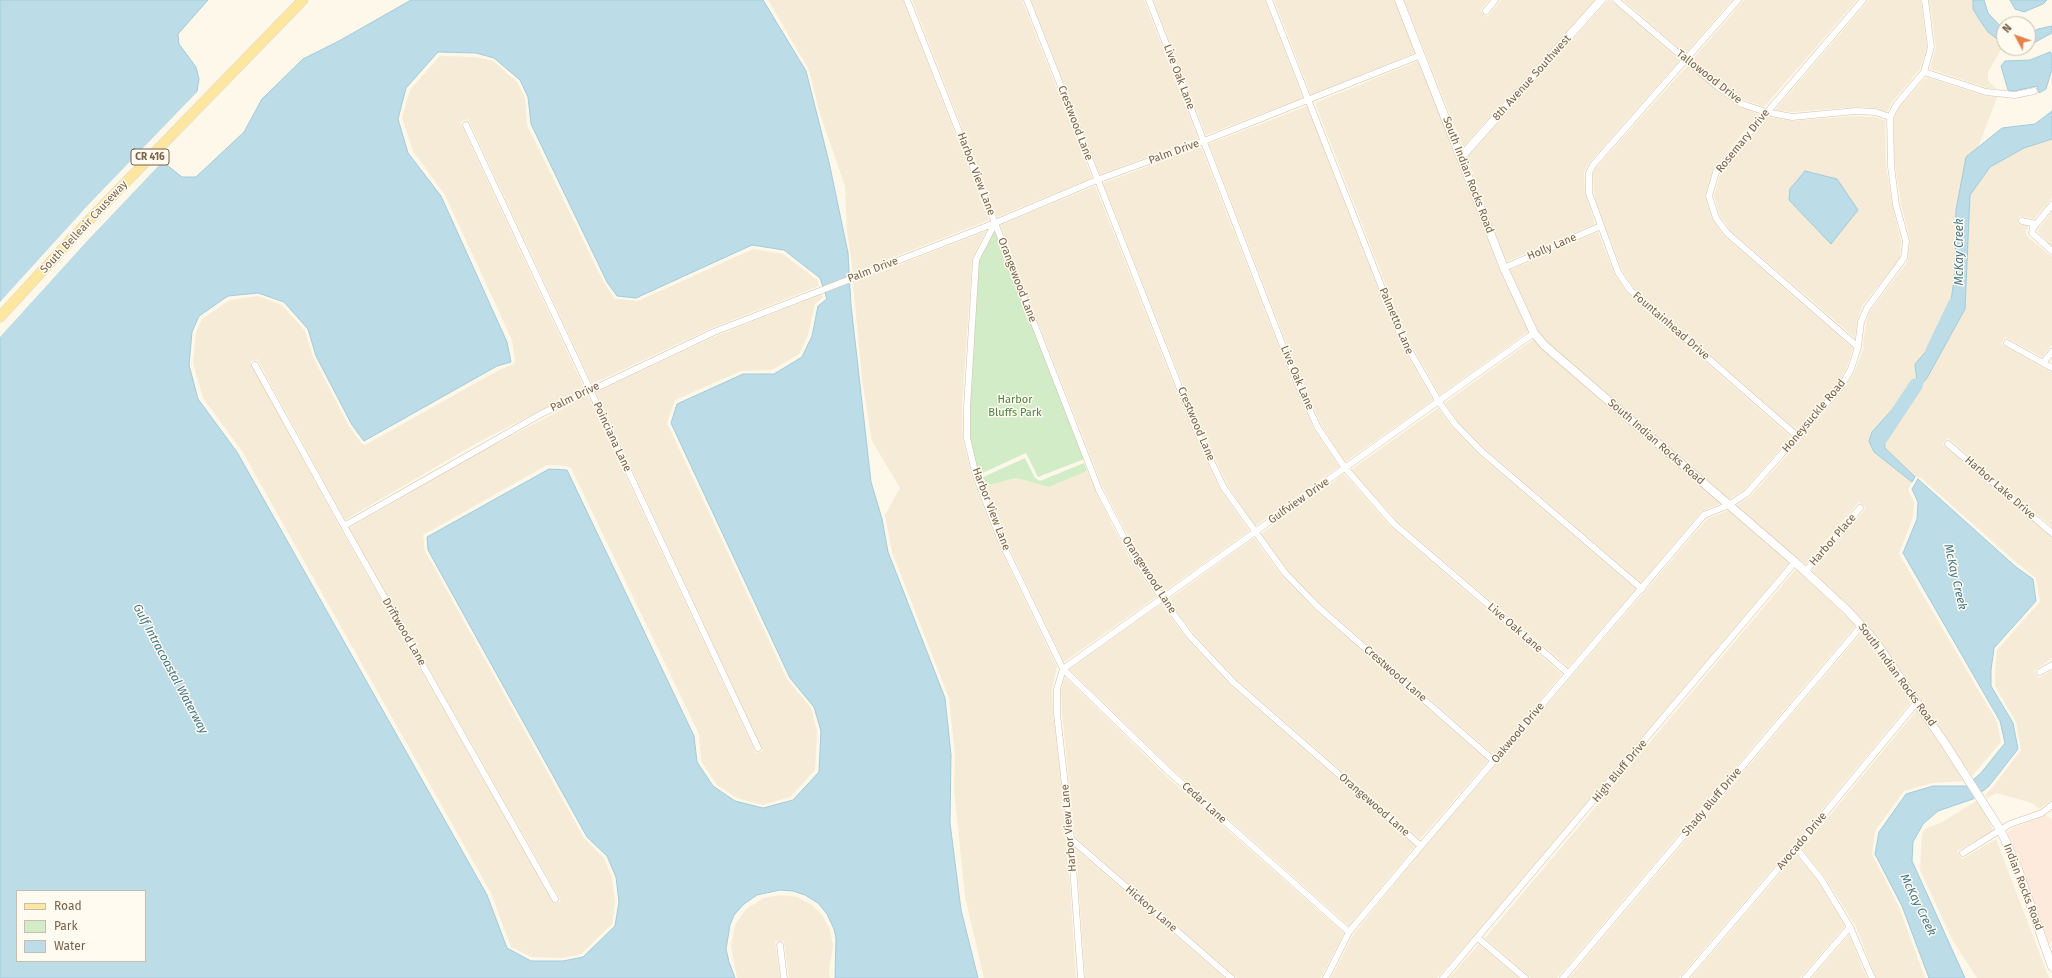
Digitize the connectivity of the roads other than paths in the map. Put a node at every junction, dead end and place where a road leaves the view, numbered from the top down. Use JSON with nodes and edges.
{"nodes":[{"id":1,"x":303,"y":0,"type":"edge"},
{"id":2,"x":907,"y":0,"type":"edge"},
{"id":3,"x":1027,"y":0,"type":"edge"},
{"id":4,"x":1149,"y":0,"type":"edge"},
{"id":5,"x":1269,"y":0,"type":"edge"},
{"id":6,"x":1400,"y":0,"type":"edge"},
{"id":7,"x":1495,"y":0,"type":"edge"},
{"id":8,"x":1602,"y":0,"type":"edge"},
{"id":9,"x":1616,"y":0,"type":"edge"},
{"id":10,"x":1738,"y":0,"type":"edge"},
{"id":11,"x":1863,"y":0,"type":"edge"},
{"id":12,"x":1925,"y":0,"type":"edge"},
{"id":13,"x":1486,"y":11,"type":"dead end"},
{"id":14,"x":1421,"y":55,"type":"junction"},
{"id":15,"x":1686,"y":60,"type":"junction"},
{"id":16,"x":1924,"y":72,"type":"junction"},
{"id":17,"x":2034,"y":91,"type":"dead end"},
{"id":18,"x":1309,"y":100,"type":"junction"},
{"id":19,"x":1766,"y":112,"type":"junction"},
{"id":20,"x":1890,"y":117,"type":"junction"},
{"id":21,"x":466,"y":125,"type":"dead end"},
{"id":22,"x":1204,"y":141,"type":"junction"},
{"id":23,"x":1462,"y":156,"type":"junction"},
{"id":24,"x":1098,"y":180,"type":"junction"},
{"id":25,"x":2052,"y":205,"type":"edge"},
{"id":26,"x":2022,"y":221,"type":"dead end"},
{"id":27,"x":995,"y":223,"type":"junction"},
{"id":28,"x":2036,"y":224,"type":"junction"},
{"id":29,"x":1601,"y":226,"type":"junction"},
{"id":30,"x":2052,"y":251,"type":"edge"},
{"id":31,"x":1504,"y":268,"type":"junction"},
{"id":32,"x":0,"y":317,"type":"edge"},
{"id":33,"x":1534,"y":333,"type":"junction"},
{"id":34,"x":2007,"y":343,"type":"dead end"},
{"id":35,"x":1858,"y":347,"type":"junction"},
{"id":36,"x":2052,"y":352,"type":"edge"},
{"id":37,"x":2043,"y":363,"type":"junction"},
{"id":38,"x":255,"y":365,"type":"dead end"},
{"id":39,"x":2052,"y":368,"type":"edge"},
{"id":40,"x":590,"y":390,"type":"junction"},
{"id":41,"x":1439,"y":402,"type":"junction"},
{"id":42,"x":1798,"y":437,"type":"junction"},
{"id":43,"x":1948,"y":444,"type":"dead end"},
{"id":44,"x":1344,"y":468,"type":"junction"},
{"id":45,"x":1729,"y":505,"type":"junction"},
{"id":46,"x":1860,"y":508,"type":"dead end"},
{"id":47,"x":344,"y":526,"type":"junction"},
{"id":48,"x":1255,"y":532,"type":"junction"},
{"id":49,"x":2052,"y":533,"type":"edge"},
{"id":50,"x":1796,"y":562,"type":"junction"},
{"id":51,"x":1805,"y":572,"type":"junction"},
{"id":52,"x":1642,"y":589,"type":"junction"},
{"id":53,"x":1162,"y":598,"type":"junction"},
{"id":54,"x":1862,"y":626,"type":"junction"},
{"id":55,"x":2052,"y":665,"type":"edge"},
{"id":56,"x":1062,"y":669,"type":"junction"},
{"id":57,"x":2040,"y":672,"type":"dead end"},
{"id":58,"x":1568,"y":673,"type":"junction"},
{"id":59,"x":1917,"y":702,"type":"junction"},
{"id":60,"x":758,"y":748,"type":"dead end"},
{"id":61,"x":1494,"y":761,"type":"junction"},
{"id":62,"x":2052,"y":806,"type":"edge"},
{"id":63,"x":2002,"y":831,"type":"junction"},
{"id":64,"x":1071,"y":839,"type":"junction"},
{"id":65,"x":1421,"y":846,"type":"junction"},
{"id":66,"x":1796,"y":848,"type":"junction"},
{"id":67,"x":1963,"y":853,"type":"dead end"},
{"id":68,"x":555,"y":899,"type":"dead end"},
{"id":69,"x":1850,"y":927,"type":"junction"},
{"id":70,"x":1349,"y":932,"type":"junction"},
{"id":71,"x":1478,"y":938,"type":"junction"},
{"id":72,"x":780,"y":945,"type":"dead end"},
{"id":73,"x":2050,"y":949,"type":"edge"},
{"id":74,"x":2052,"y":967,"type":"edge"},
{"id":75,"x":784,"y":978,"type":"edge"},
{"id":76,"x":1081,"y":978,"type":"edge"},
{"id":77,"x":1231,"y":978,"type":"edge"},
{"id":78,"x":1326,"y":978,"type":"edge"},
{"id":79,"x":1443,"y":978,"type":"edge"},
{"id":80,"x":1525,"y":978,"type":"edge"},
{"id":81,"x":1563,"y":978,"type":"edge"},
{"id":82,"x":1685,"y":978,"type":"edge"},
{"id":83,"x":1806,"y":978,"type":"edge"},
{"id":84,"x":1872,"y":978,"type":"edge"}],
"edges":[{"from":1,"to":32,"type":"main road","name":"South Belleair Causeway","number":"CR 416"},
{"from":2,"to":27,"type":"street","name":"Harbor View Lane"},
{"from":3,"to":24,"type":"street","name":"Crestwood Lane"},
{"from":4,"to":22,"type":"street","name":"Live Oak Lane"},
{"from":5,"to":18,"type":"street","name":"Palmetto Lane"},
{"from":6,"to":14,"type":"street","name":"South Indian Rocks Road"},
{"from":7,"to":13,"type":"street"},
{"from":8,"to":23,"type":"street","name":"8th Avenue Southwest"},
{"from":9,"to":15,"type":"street","name":"Tallowood Drive"},
{"from":10,"to":15,"type":"street","name":"Fountainhead Drive"},
{"from":11,"to":19,"type":"street","name":"Rosemary Drive"},
{"from":12,"to":16,"type":"street"},
{"from":14,"to":18,"type":"street","name":"Palm Drive"},
{"from":14,"to":23,"type":"street","name":"South Indian Rocks Road"},
{"from":15,"to":19,"type":"street","name":"Tallowood Drive"},
{"from":15,"to":29,"type":"street","name":"Fountainhead Drive"},
{"from":16,"to":17,"type":"street"},
{"from":16,"to":20,"type":"street"},
{"from":18,"to":22,"type":"street","name":"Palm Drive"},
{"from":18,"to":41,"type":"street","name":"Palmetto Lane"},
{"from":19,"to":20,"type":"street","name":"Tallowood Drive"},
{"from":19,"to":35,"type":"street","name":"Rosemary Drive"},
{"from":20,"to":35,"type":"street","name":"Honeysuckle Road"},
{"from":21,"to":40,"type":"street","name":"Poinciana Lane"},
{"from":22,"to":24,"type":"street","name":"Palm Drive"},
{"from":22,"to":44,"type":"street","name":"Live Oak Lane"},
{"from":23,"to":31,"type":"street","name":"South Indian Rocks Road"},
{"from":24,"to":27,"type":"street","name":"Palm Drive"},
{"from":24,"to":48,"type":"street","name":"Crestwood Lane"},
{"from":25,"to":28,"type":"street"},
{"from":26,"to":28,"type":"street"},
{"from":27,"to":40,"type":"street","name":"Palm Drive"},
{"from":27,"to":53,"type":"street","name":"Orangewood Lane"},
{"from":27,"to":56,"type":"street","name":"Harbor View Lane"},
{"from":28,"to":30,"type":"street"},
{"from":29,"to":31,"type":"street","name":"Holly Lane"},
{"from":29,"to":42,"type":"street","name":"Fountainhead Drive"},
{"from":31,"to":33,"type":"street","name":"South Indian Rocks Road"},
{"from":33,"to":41,"type":"street","name":"Gulfview Drive"},
{"from":33,"to":45,"type":"street","name":"South Indian Rocks Road"},
{"from":34,"to":37,"type":"street"},
{"from":35,"to":42,"type":"street","name":"Honeysuckle Road"},
{"from":36,"to":37,"type":"street"},
{"from":37,"to":39,"type":"street"},
{"from":38,"to":47,"type":"street","name":"Driftwood Lane"},
{"from":40,"to":47,"type":"street","name":"Palm Drive"},
{"from":40,"to":60,"type":"street","name":"Poinciana Lane"},
{"from":41,"to":44,"type":"street","name":"Gulfview Drive"},
{"from":41,"to":52,"type":"street","name":"Palmetto Lane"},
{"from":42,"to":45,"type":"street","name":"Honeysuckle Road"},
{"from":43,"to":49,"type":"street","name":"Harbor Lake Drive"},
{"from":44,"to":48,"type":"street","name":"Gulfview Drive"},
{"from":44,"to":58,"type":"street","name":"Live Oak Lane"},
{"from":45,"to":50,"type":"street","name":"South Indian Rocks Road"},
{"from":45,"to":52,"type":"street","name":"Oakwood Drive"},
{"from":46,"to":51,"type":"street","name":"Harbor Place"},
{"from":47,"to":68,"type":"street","name":"Driftwood Lane"},
{"from":48,"to":53,"type":"street","name":"Gulfview Drive"},
{"from":48,"to":61,"type":"street","name":"Crestwood Lane"},
{"from":50,"to":51,"type":"street","name":"South Indian Rocks Road"},
{"from":50,"to":71,"type":"street","name":"High Bluff Drive"},
{"from":51,"to":54,"type":"street","name":"South Indian Rocks Road"},
{"from":52,"to":58,"type":"street","name":"Oakwood Drive"},
{"from":53,"to":56,"type":"street","name":"Gulfview Drive"},
{"from":53,"to":65,"type":"street","name":"Orangewood Lane"},
{"from":54,"to":59,"type":"street","name":"South Indian Rocks Road"},
{"from":54,"to":81,"type":"street","name":"Shady Bluff Drive"},
{"from":55,"to":57,"type":"street"},
{"from":56,"to":64,"type":"street","name":"Harbor View Lane"},
{"from":56,"to":70,"type":"street","name":"Cedar Lane"},
{"from":58,"to":61,"type":"street","name":"Oakwood Drive"},
{"from":59,"to":63,"type":"street","name":"South Indian Rocks Road"},
{"from":59,"to":66,"type":"street","name":"Avocado Drive"},
{"from":61,"to":65,"type":"street","name":"Oakwood Drive"},
{"from":62,"to":63,"type":"street"},
{"from":63,"to":67,"type":"street"},
{"from":63,"to":73,"type":"street","name":"Indian Rocks Road"},
{"from":64,"to":76,"type":"street","name":"Harbor View Lane"},
{"from":64,"to":77,"type":"street","name":"Hickory Lane"},
{"from":65,"to":70,"type":"street","name":"Oakwood Drive"},
{"from":66,"to":69,"type":"street"},
{"from":66,"to":82,"type":"street","name":"Avocado Drive"},
{"from":69,"to":83,"type":"street"},
{"from":69,"to":84,"type":"street"},
{"from":70,"to":78,"type":"street","name":"Oakwood Drive"},
{"from":71,"to":79,"type":"street","name":"High Bluff Drive"},
{"from":71,"to":80,"type":"street"},
{"from":72,"to":75,"type":"street"},
{"from":73,"to":74,"type":"street","name":"Indian Rocks Road"}]}
